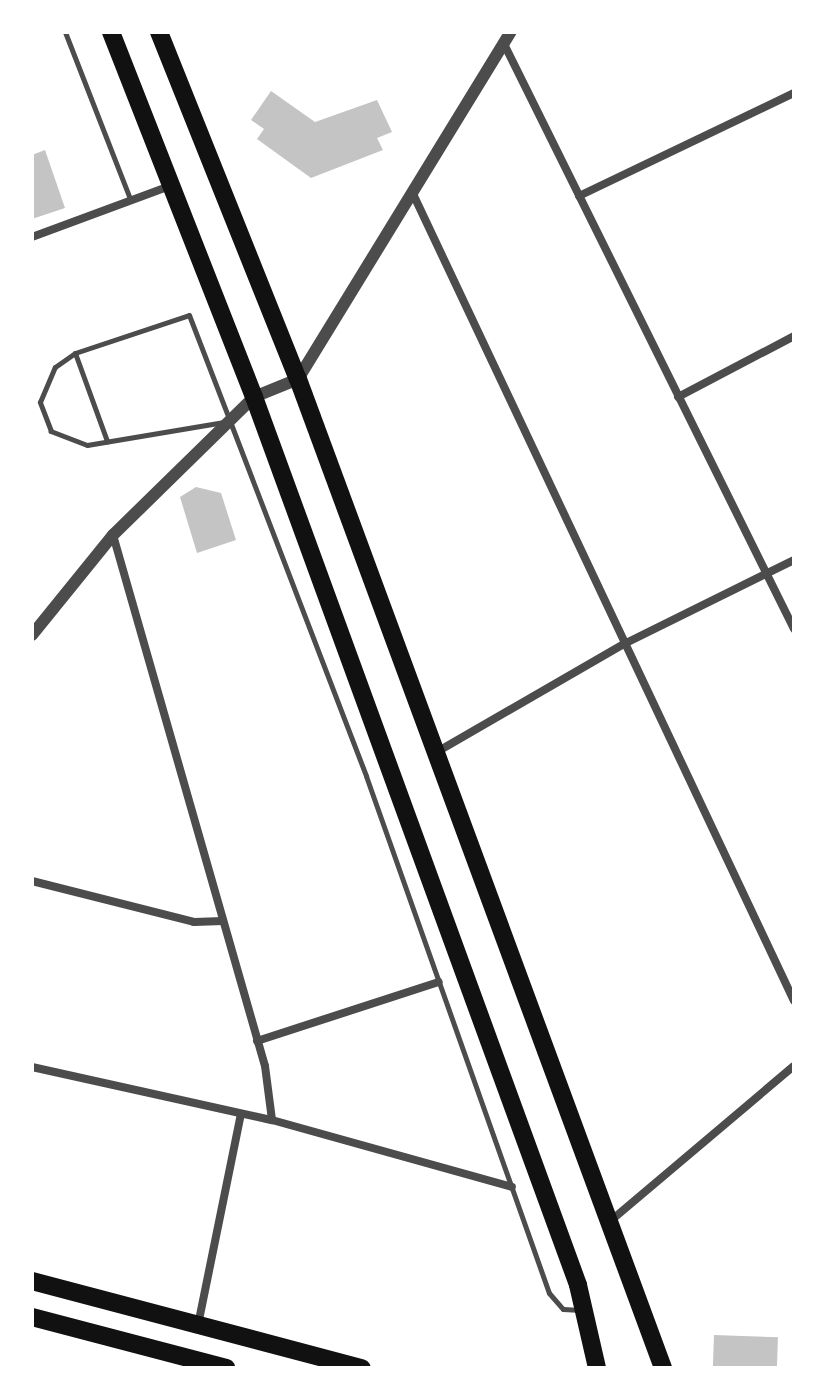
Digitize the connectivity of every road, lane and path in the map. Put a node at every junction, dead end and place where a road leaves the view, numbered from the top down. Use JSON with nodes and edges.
{"nodes":[{"id":1,"x":65,"y":32,"type":"edge"},
{"id":2,"x":111,"y":32,"type":"edge"},
{"id":3,"x":159,"y":32,"type":"edge"},
{"id":4,"x":508,"y":38,"type":"edge"},
{"id":5,"x":794,"y":93,"type":"edge"},
{"id":6,"x":171,"y":185,"type":"junction"},
{"id":7,"x":414,"y":196,"type":"junction"},
{"id":8,"x":579,"y":196,"type":"junction"},
{"id":9,"x":131,"y":202,"type":"junction"},
{"id":10,"x":32,"y":237,"type":"edge"},
{"id":11,"x":794,"y":336,"type":"edge"},
{"id":12,"x":75,"y":353,"type":"junction"},
{"id":13,"x":298,"y":379,"type":"junction"},
{"id":14,"x":254,"y":397,"type":"junction"},
{"id":15,"x":678,"y":397,"type":"junction"},
{"id":16,"x":230,"y":421,"type":"junction"},
{"id":17,"x":107,"y":441,"type":"junction"},
{"id":18,"x":113,"y":535,"type":"junction"},
{"id":19,"x":794,"y":560,"type":"edge"},
{"id":20,"x":765,"y":574,"type":"junction"},
{"id":21,"x":794,"y":629,"type":"edge"},
{"id":22,"x":32,"y":635,"type":"edge"},
{"id":23,"x":624,"y":644,"type":"junction"},
{"id":24,"x":435,"y":753,"type":"junction"},
{"id":25,"x":32,"y":881,"type":"edge"},
{"id":26,"x":223,"y":921,"type":"junction"},
{"id":27,"x":439,"y":982,"type":"junction"},
{"id":28,"x":794,"y":1001,"type":"edge"},
{"id":29,"x":257,"y":1041,"type":"junction"},
{"id":30,"x":794,"y":1066,"type":"edge"},
{"id":31,"x":32,"y":1067,"type":"edge"},
{"id":32,"x":241,"y":1114,"type":"junction"},
{"id":33,"x":272,"y":1120,"type":"junction"},
{"id":34,"x":512,"y":1187,"type":"junction"},
{"id":35,"x":606,"y":1224,"type":"junction"},
{"id":36,"x":32,"y":1281,"type":"edge"},
{"id":37,"x":586,"y":1309,"type":"junction"},
{"id":38,"x":32,"y":1317,"type":"edge"},
{"id":39,"x":198,"y":1325,"type":"junction"},
{"id":40,"x":185,"y":1363,"type":"edge"},
{"id":41,"x":226,"y":1368,"type":"edge"},
{"id":42,"x":362,"y":1368,"type":"edge"},
{"id":43,"x":597,"y":1368,"type":"edge"},
{"id":44,"x":663,"y":1368,"type":"edge"}],
"edges":[{"from":1,"to":9,"type":"lane"},
{"from":2,"to":6,"type":"highway"},
{"from":3,"to":13,"type":"highway"},
{"from":4,"to":7,"type":"street"},
{"from":4,"to":8,"type":"street"},
{"from":5,"to":8,"type":"street"},
{"from":6,"to":9,"type":"street"},
{"from":6,"to":14,"type":"highway"},
{"from":7,"to":13,"type":"street"},
{"from":7,"to":23,"type":"street"},
{"from":8,"to":15,"type":"street"},
{"from":9,"to":10,"type":"street"},
{"from":11,"to":15,"type":"street"},
{"from":12,"to":16,"type":"lane"},
{"from":12,"to":17,"type":"lane"},
{"from":12,"to":17,"type":"lane"},
{"from":13,"to":14,"type":"street"},
{"from":13,"to":24,"type":"highway"},
{"from":14,"to":16,"type":"street"},
{"from":14,"to":37,"type":"highway"},
{"from":15,"to":20,"type":"street"},
{"from":16,"to":17,"type":"lane"},
{"from":16,"to":18,"type":"street"},
{"from":16,"to":27,"type":"lane"},
{"from":18,"to":22,"type":"street"},
{"from":18,"to":26,"type":"street"},
{"from":19,"to":20,"type":"street"},
{"from":20,"to":21,"type":"street"},
{"from":20,"to":23,"type":"street"},
{"from":23,"to":24,"type":"street"},
{"from":23,"to":28,"type":"street"},
{"from":24,"to":35,"type":"highway"},
{"from":25,"to":26,"type":"street"},
{"from":26,"to":29,"type":"street"},
{"from":27,"to":29,"type":"street"},
{"from":27,"to":34,"type":"lane"},
{"from":29,"to":33,"type":"street"},
{"from":30,"to":35,"type":"street"},
{"from":31,"to":32,"type":"street"},
{"from":32,"to":33,"type":"street"},
{"from":32,"to":39,"type":"street"},
{"from":33,"to":34,"type":"street"},
{"from":34,"to":37,"type":"lane"},
{"from":35,"to":44,"type":"highway"},
{"from":36,"to":39,"type":"highway"},
{"from":37,"to":43,"type":"highway"},
{"from":38,"to":40,"type":"highway"},
{"from":39,"to":40,"type":"highway"},
{"from":39,"to":42,"type":"highway"},
{"from":40,"to":41,"type":"highway"}]}
